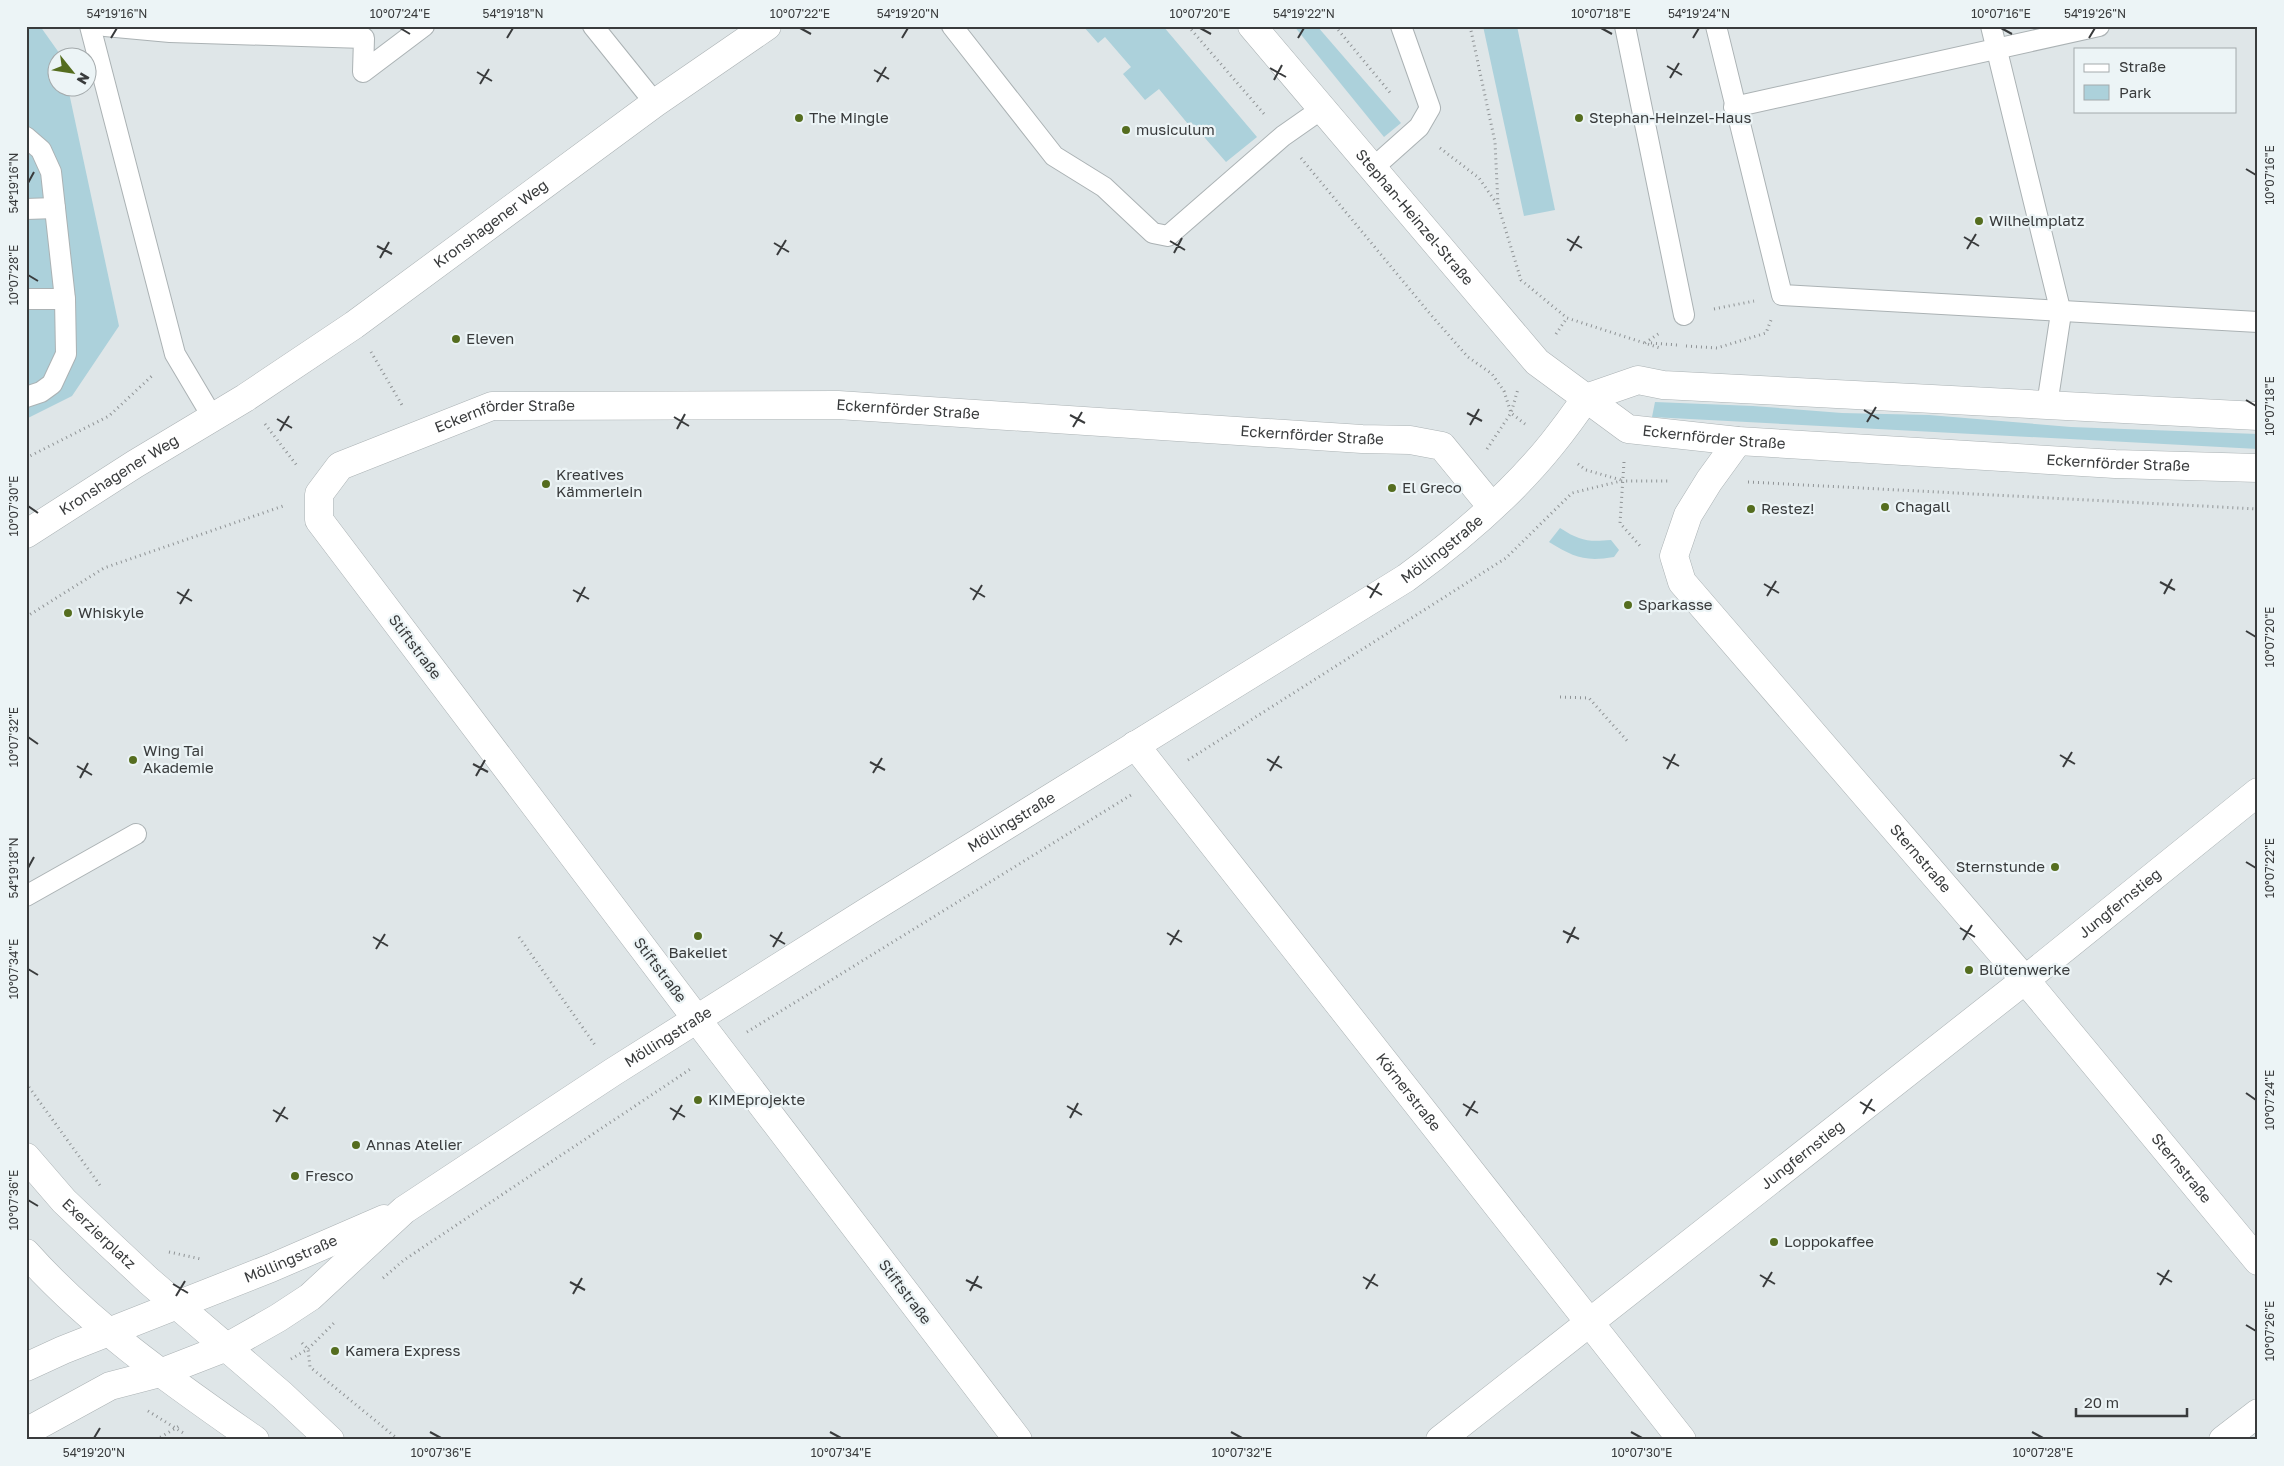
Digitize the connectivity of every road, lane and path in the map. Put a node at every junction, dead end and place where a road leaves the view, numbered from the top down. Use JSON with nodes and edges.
{"nodes":[{"id":1,"x":90,"y":26,"type":"edge"},
{"id":2,"x":105,"y":26,"type":"edge"},
{"id":3,"x":424,"y":26,"type":"edge"},
{"id":4,"x":593,"y":26,"type":"edge"},
{"id":5,"x":767,"y":26,"type":"edge"},
{"id":6,"x":952,"y":26,"type":"edge"},
{"id":7,"x":1188,"y":26,"type":"edge"},
{"id":8,"x":1252,"y":26,"type":"edge"},
{"id":9,"x":1401,"y":26,"type":"edge"},
{"id":10,"x":1470,"y":26,"type":"edge"},
{"id":11,"x":1624,"y":26,"type":"edge"},
{"id":12,"x":1716,"y":26,"type":"edge"},
{"id":13,"x":1991,"y":26,"type":"edge"},
{"id":14,"x":2099,"y":26,"type":"edge"},
{"id":15,"x":315,"y":32,"type":"edge"},
{"id":16,"x":1996,"y":50,"type":"junction"},
{"id":17,"x":655,"y":103,"type":"junction"},
{"id":18,"x":1734,"y":106,"type":"junction"},
{"id":19,"x":1323,"y":108,"type":"junction"},
{"id":20,"x":1283,"y":136,"type":"junction"},
{"id":21,"x":26,"y":137,"type":"edge"},
{"id":22,"x":1373,"y":168,"type":"junction"},
{"id":23,"x":54,"y":208,"type":"junction"},
{"id":24,"x":26,"y":209,"type":"edge"},
{"id":25,"x":1782,"y":296,"type":"junction"},
{"id":26,"x":26,"y":299,"type":"edge"},
{"id":27,"x":65,"y":299,"type":"junction"},
{"id":28,"x":2061,"y":313,"type":"junction"},
{"id":29,"x":1684,"y":315,"type":"joint"},
{"id":30,"x":2258,"y":322,"type":"edge"},
{"id":31,"x":354,"y":325,"type":"junction"},
{"id":32,"x":1665,"y":329,"type":"dead end"},
{"id":33,"x":1766,"y":333,"type":"dead end"},
{"id":34,"x":1717,"y":348,"type":"dead end"},
{"id":35,"x":175,"y":354,"type":"junction"},
{"id":36,"x":26,"y":397,"type":"edge"},
{"id":37,"x":245,"y":398,"type":"junction"},
{"id":38,"x":1586,"y":398,"type":"junction"},
{"id":39,"x":2047,"y":405,"type":"junction"},
{"id":40,"x":1511,"y":413,"type":"junction"},
{"id":41,"x":2258,"y":416,"type":"edge"},
{"id":42,"x":213,"y":418,"type":"junction"},
{"id":43,"x":1522,"y":420,"type":"dead end"},
{"id":44,"x":421,"y":435,"type":"junction"},
{"id":45,"x":1738,"y":441,"type":"junction"},
{"id":46,"x":26,"y":458,"type":"edge"},
{"id":47,"x":1624,"y":460,"type":"dead end"},
{"id":48,"x":2258,"y":468,"type":"edge"},
{"id":49,"x":1586,"y":470,"type":"dead end"},
{"id":50,"x":1468,"y":476,"type":"junction"},
{"id":51,"x":1621,"y":480,"type":"junction"},
{"id":52,"x":1709,"y":481,"type":"junction"},
{"id":53,"x":319,"y":494,"type":"junction"},
{"id":54,"x":1492,"y":507,"type":"junction"},
{"id":55,"x":2258,"y":509,"type":"edge"},
{"id":56,"x":26,"y":534,"type":"edge"},
{"id":57,"x":1644,"y":551,"type":"dead end"},
{"id":58,"x":26,"y":617,"type":"edge"},
{"id":59,"x":1560,"y":697,"type":"dead end"},
{"id":60,"x":1629,"y":743,"type":"dead end"},
{"id":61,"x":1135,"y":746,"type":"junction"},
{"id":62,"x":1160,"y":777,"type":"junction"},
{"id":63,"x":2258,"y":792,"type":"edge"},
{"id":64,"x":136,"y":834,"type":"dead end"},
{"id":65,"x":26,"y":896,"type":"edge"},
{"id":66,"x":519,"y":937,"type":"dead end"},
{"id":67,"x":2025,"y":980,"type":"junction"},
{"id":68,"x":696,"y":1019,"type":"junction"},
{"id":69,"x":719,"y":1049,"type":"junction"},
{"id":70,"x":613,"y":1072,"type":"junction"},
{"id":71,"x":26,"y":1083,"type":"edge"},
{"id":72,"x":26,"y":1157,"type":"edge"},
{"id":73,"x":106,"y":1194,"type":"dead end"},
{"id":74,"x":404,"y":1210,"type":"junction"},
{"id":75,"x":164,"y":1249,"type":"dead end"},
{"id":76,"x":26,"y":1252,"type":"edge"},
{"id":77,"x":202,"y":1260,"type":"dead end"},
{"id":78,"x":2258,"y":1261,"type":"edge"},
{"id":79,"x":376,"y":1284,"type":"dead end"},
{"id":80,"x":176,"y":1305,"type":"junction"},
{"id":81,"x":335,"y":1322,"type":"dead end"},
{"id":82,"x":1588,"y":1323,"type":"junction"},
{"id":83,"x":109,"y":1332,"type":"junction"},
{"id":84,"x":227,"y":1347,"type":"junction"},
{"id":85,"x":26,"y":1367,"type":"edge"},
{"id":86,"x":160,"y":1373,"type":"junction"},
{"id":87,"x":2258,"y":1413,"type":"edge"},
{"id":88,"x":174,"y":1429,"type":"dead end"},
{"id":89,"x":26,"y":1432,"type":"edge"},
{"id":90,"x":156,"y":1440,"type":"edge"},
{"id":91,"x":256,"y":1440,"type":"edge"},
{"id":92,"x":330,"y":1440,"type":"edge"},
{"id":93,"x":399,"y":1440,"type":"edge"},
{"id":94,"x":1018,"y":1440,"type":"edge"},
{"id":95,"x":1440,"y":1440,"type":"edge"},
{"id":96,"x":1682,"y":1440,"type":"edge"},
{"id":97,"x":2223,"y":1440,"type":"edge"}],
"edges":[{"from":1,"to":35,"type":"lane"},
{"from":2,"to":15,"type":"lane"},
{"from":3,"to":15,"type":"lane"},
{"from":4,"to":17,"type":"lane"},
{"from":5,"to":17,"type":"street","name":"Kronshagener Weg"},
{"from":6,"to":20,"type":"lane"},
{"from":7,"to":20,"type":"path"},
{"from":8,"to":19,"type":"street","name":"Stephan-Heinzel-Straße"},
{"from":9,"to":22,"type":"lane"},
{"from":10,"to":32,"type":"path"},
{"from":11,"to":29,"type":"lane"},
{"from":12,"to":18,"type":"lane"},
{"from":13,"to":16,"type":"lane"},
{"from":14,"to":16,"type":"lane"},
{"from":16,"to":18,"type":"lane"},
{"from":16,"to":28,"type":"lane"},
{"from":17,"to":31,"type":"street","name":"Kronshagener Weg"},
{"from":18,"to":25,"type":"lane"},
{"from":19,"to":20,"type":"lane"},
{"from":19,"to":22,"type":"street","name":"Stephan-Heinzel-Straße"},
{"from":20,"to":40,"type":"path"},
{"from":21,"to":23,"type":"lane"},
{"from":22,"to":38,"type":"street","name":"Stephan-Heinzel-Straße"},
{"from":23,"to":24,"type":"lane"},
{"from":23,"to":27,"type":"lane"},
{"from":25,"to":28,"type":"lane"},
{"from":25,"to":29,"type":"path"},
{"from":26,"to":27,"type":"lane"},
{"from":27,"to":36,"type":"lane"},
{"from":28,"to":30,"type":"lane"},
{"from":28,"to":39,"type":"lane"},
{"from":31,"to":37,"type":"street","name":"Kronshagener Weg"},
{"from":31,"to":44,"type":"path"},
{"from":33,"to":34,"type":"path"},
{"from":35,"to":42,"type":"lane"},
{"from":35,"to":46,"type":"path"},
{"from":37,"to":42,"type":"street","name":"Kronshagener Weg"},
{"from":37,"to":53,"type":"path"},
{"from":38,"to":39,"type":"street"},
{"from":38,"to":45,"type":"street","name":"Eckernförder Straße"},
{"from":38,"to":54,"type":"street","name":"Möllingstraße"},
{"from":39,"to":41,"type":"street"},
{"from":40,"to":43,"type":"path"},
{"from":40,"to":50,"type":"path"},
{"from":42,"to":56,"type":"street","name":"Kronshagener Weg"},
{"from":44,"to":50,"type":"street","name":"Eckernförder Straße"},
{"from":44,"to":53,"type":"street","name":"Eckernförder Straße"},
{"from":45,"to":48,"type":"street","name":"Eckernförder Straße"},
{"from":45,"to":52,"type":"street","name":"Sternstraße"},
{"from":47,"to":51,"type":"path"},
{"from":49,"to":51,"type":"path"},
{"from":50,"to":54,"type":"street","name":"Eckernförder Straße"},
{"from":51,"to":52,"type":"path"},
{"from":51,"to":57,"type":"path"},
{"from":51,"to":62,"type":"path"},
{"from":52,"to":55,"type":"path"},
{"from":52,"to":67,"type":"street","name":"Sternstraße"},
{"from":53,"to":58,"type":"path"},
{"from":53,"to":68,"type":"street","name":"Stiftstraße"},
{"from":54,"to":61,"type":"street","name":"Möllingstraße"},
{"from":59,"to":60,"type":"path"},
{"from":61,"to":62,"type":"street","name":"Körnerstraße"},
{"from":61,"to":68,"type":"street","name":"Möllingstraße"},
{"from":62,"to":69,"type":"path"},
{"from":62,"to":82,"type":"street","name":"Körnerstraße"},
{"from":63,"to":67,"type":"street","name":"Jungfernstieg"},
{"from":64,"to":65,"type":"lane"},
{"from":66,"to":70,"type":"path"},
{"from":67,"to":78,"type":"street","name":"Sternstraße"},
{"from":67,"to":82,"type":"street","name":"Jungfernstieg"},
{"from":68,"to":69,"type":"street","name":"Stiftstraße"},
{"from":68,"to":70,"type":"street","name":"Möllingstraße"},
{"from":69,"to":79,"type":"path"},
{"from":69,"to":94,"type":"street","name":"Stiftstraße"},
{"from":70,"to":74,"type":"street","name":"Möllingstraße"},
{"from":71,"to":73,"type":"path"},
{"from":72,"to":80,"type":"street","name":"Exerzierplatz"},
{"from":74,"to":80,"type":"street","name":"Möllingstraße"},
{"from":74,"to":84,"type":"street","name":"Möllingstraße"},
{"from":75,"to":77,"type":"path"},
{"from":76,"to":83,"type":"street"},
{"from":80,"to":83,"type":"street"},
{"from":80,"to":84,"type":"street","name":"Exerzierplatz"},
{"from":81,"to":93,"type":"path"},
{"from":82,"to":95,"type":"street","name":"Jungfernstieg"},
{"from":82,"to":96,"type":"street","name":"Körnerstraße"},
{"from":83,"to":85,"type":"street"},
{"from":83,"to":86,"type":"street"},
{"from":84,"to":86,"type":"street"},
{"from":84,"to":92,"type":"street","name":"Exerzierplatz"},
{"from":86,"to":89,"type":"street"},
{"from":86,"to":91,"type":"street"},
{"from":87,"to":97,"type":"street"},
{"from":88,"to":90,"type":"path"}]}
